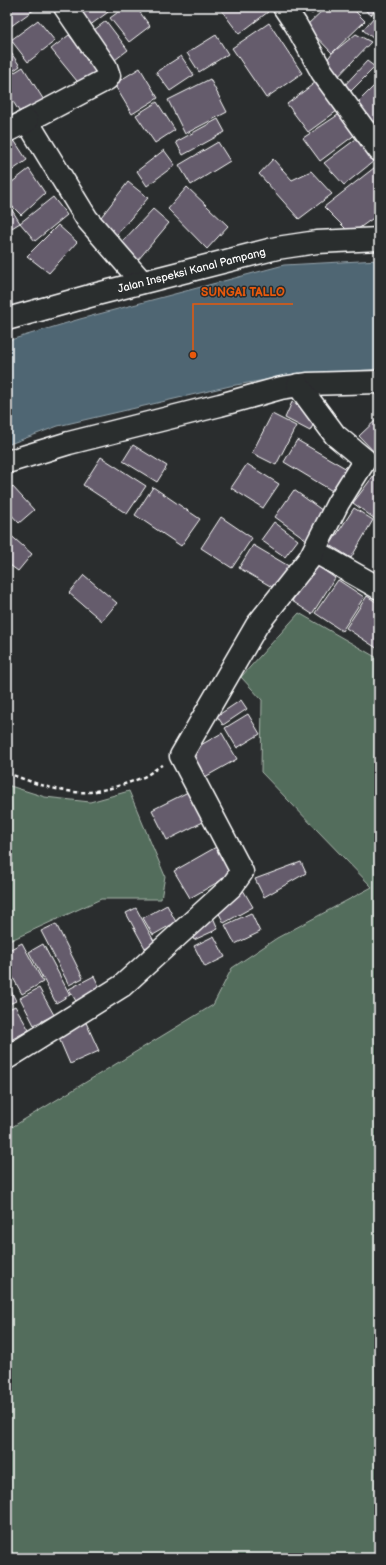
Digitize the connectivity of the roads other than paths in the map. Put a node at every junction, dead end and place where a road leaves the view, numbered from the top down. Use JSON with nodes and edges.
{"nodes":[{"id":1,"x":65,"y":7,"type":"edge"},
{"id":2,"x":284,"y":7,"type":"edge"},
{"id":3,"x":27,"y":120,"type":"junction"},
{"id":4,"x":7,"y":131,"type":"edge"},
{"id":5,"x":379,"y":150,"type":"edge"},
{"id":6,"x":379,"y":239,"type":"edge"},
{"id":7,"x":142,"y":282,"type":"junction"},
{"id":8,"x":7,"y":319,"type":"edge"},
{"id":9,"x":379,"y":382,"type":"edge"},
{"id":10,"x":298,"y":385,"type":"junction"},
{"id":11,"x":7,"y":462,"type":"edge"},
{"id":12,"x":372,"y":464,"type":"edge"},
{"id":13,"x":314,"y":551,"type":"junction"},
{"id":14,"x":379,"y":588,"type":"edge"},
{"id":15,"x":7,"y":1058,"type":"edge"}],
"edges":[{"from":1,"to":3,"type":"street"},
{"from":2,"to":5,"type":"street"},
{"from":3,"to":4,"type":"street"},
{"from":3,"to":7,"type":"street"},
{"from":6,"to":7,"type":"street","name":"Jalan Inspeksi Kanal Pampang"},
{"from":7,"to":8,"type":"street","name":"Jalan Inspeksi Kanal Pampang"},
{"from":9,"to":10,"type":"street"},
{"from":10,"to":11,"type":"street"},
{"from":10,"to":12,"type":"street"},
{"from":12,"to":13,"type":"street"},
{"from":13,"to":14,"type":"street"},
{"from":13,"to":15,"type":"street"}]}
